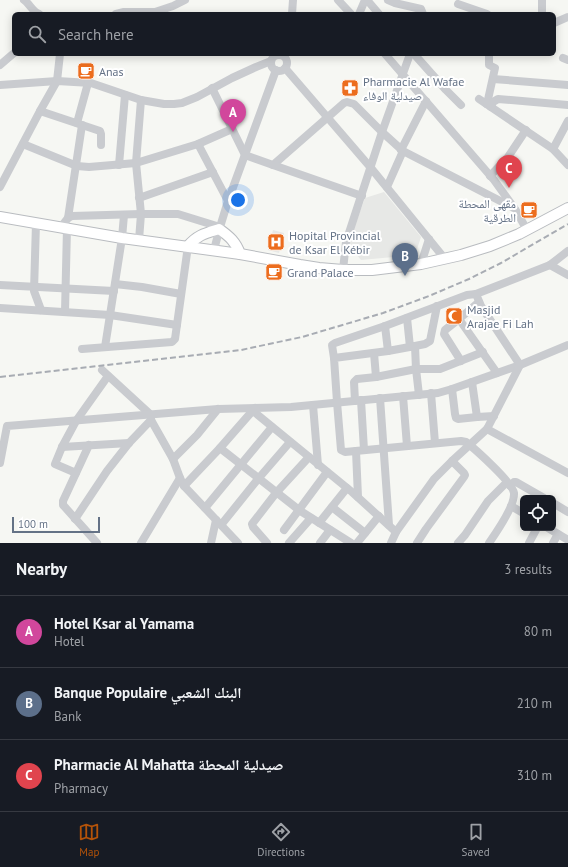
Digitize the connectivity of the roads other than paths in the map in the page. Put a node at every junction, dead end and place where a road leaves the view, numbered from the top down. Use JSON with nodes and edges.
{"nodes":[{"id":1,"x":24,"y":0,"type":"edge"},
{"id":2,"x":185,"y":0,"type":"edge"},
{"id":3,"x":293,"y":0,"type":"edge"},
{"id":4,"x":338,"y":0,"type":"edge"},
{"id":5,"x":366,"y":0,"type":"edge"},
{"id":6,"x":388,"y":0,"type":"edge"},
{"id":7,"x":542,"y":0,"type":"edge"},
{"id":8,"x":458,"y":4,"type":"dead end"},
{"id":9,"x":36,"y":12,"type":"edge"},
{"id":10,"x":124,"y":12,"type":"edge"},
{"id":11,"x":155,"y":12,"type":"edge"},
{"id":12,"x":155,"y":12,"type":"edge"},
{"id":13,"x":292,"y":12,"type":"edge"},
{"id":14,"x":349,"y":12,"type":"edge"},
{"id":15,"x":360,"y":12,"type":"edge"},
{"id":16,"x":377,"y":12,"type":"edge"},
{"id":17,"x":422,"y":12,"type":"edge"},
{"id":18,"x":481,"y":12,"type":"edge"},
{"id":19,"x":542,"y":12,"type":"edge"},
{"id":20,"x":568,"y":17,"type":"edge"},
{"id":21,"x":556,"y":22,"type":"edge"},
{"id":22,"x":12,"y":55,"type":"edge"},
{"id":23,"x":60,"y":56,"type":"edge"},
{"id":24,"x":275,"y":56,"type":"edge"},
{"id":25,"x":282,"y":56,"type":"edge"},
{"id":26,"x":387,"y":56,"type":"edge"},
{"id":27,"x":409,"y":56,"type":"edge"},
{"id":28,"x":416,"y":56,"type":"edge"},
{"id":29,"x":489,"y":56,"type":"edge"},
{"id":30,"x":271,"y":61,"type":"junction"},
{"id":31,"x":0,"y":65,"type":"edge"},
{"id":32,"x":285,"y":68,"type":"junction"},
{"id":33,"x":276,"y":70,"type":"junction"},
{"id":34,"x":403,"y":74,"type":"junction"},
{"id":35,"x":493,"y":79,"type":"junction"},
{"id":36,"x":57,"y":81,"type":"junction"},
{"id":37,"x":88,"y":83,"type":"junction"},
{"id":38,"x":0,"y":85,"type":"edge"},
{"id":39,"x":568,"y":86,"type":"edge"},
{"id":40,"x":212,"y":88,"type":"junction"},
{"id":41,"x":125,"y":95,"type":"junction"},
{"id":42,"x":479,"y":99,"type":"dead end"},
{"id":43,"x":141,"y":100,"type":"junction"},
{"id":44,"x":426,"y":101,"type":"junction"},
{"id":45,"x":461,"y":105,"type":"dead end"},
{"id":46,"x":568,"y":105,"type":"edge"},
{"id":47,"x":489,"y":106,"type":"junction"},
{"id":48,"x":40,"y":111,"type":"junction"},
{"id":49,"x":327,"y":118,"type":"junction"},
{"id":50,"x":568,"y":121,"type":"edge"},
{"id":51,"x":80,"y":124,"type":"junction"},
{"id":52,"x":232,"y":129,"type":"junction"},
{"id":53,"x":526,"y":130,"type":"junction"},
{"id":54,"x":382,"y":132,"type":"junction"},
{"id":55,"x":23,"y":144,"type":"junction"},
{"id":56,"x":198,"y":144,"type":"junction"},
{"id":57,"x":101,"y":145,"type":"dead end"},
{"id":58,"x":553,"y":149,"type":"junction"},
{"id":59,"x":402,"y":150,"type":"junction"},
{"id":60,"x":244,"y":155,"type":"junction"},
{"id":61,"x":136,"y":163,"type":"junction"},
{"id":62,"x":120,"y":165,"type":"junction"},
{"id":63,"x":273,"y":165,"type":"junction"},
{"id":64,"x":568,"y":165,"type":"edge"},
{"id":65,"x":77,"y":166,"type":"junction"},
{"id":66,"x":371,"y":168,"type":"junction"},
{"id":67,"x":213,"y":172,"type":"junction"},
{"id":68,"x":490,"y":176,"type":"junction"},
{"id":69,"x":0,"y":187,"type":"edge"},
{"id":70,"x":386,"y":187,"type":"junction"},
{"id":71,"x":362,"y":196,"type":"junction"},
{"id":72,"x":139,"y":198,"type":"junction"},
{"id":73,"x":228,"y":201,"type":"junction"},
{"id":74,"x":568,"y":208,"type":"edge"},
{"id":75,"x":515,"y":209,"type":"junction"},
{"id":76,"x":141,"y":214,"type":"junction"},
{"id":77,"x":124,"y":215,"type":"junction"},
{"id":78,"x":0,"y":217,"type":"edge"},
{"id":79,"x":36,"y":223,"type":"junction"},
{"id":80,"x":65,"y":224,"type":"junction"},
{"id":81,"x":220,"y":228,"type":"junction"},
{"id":82,"x":527,"y":230,"type":"junction"},
{"id":83,"x":122,"y":238,"type":"junction"},
{"id":84,"x":429,"y":239,"type":"junction"},
{"id":85,"x":139,"y":240,"type":"junction"},
{"id":86,"x":188,"y":246,"type":"junction"},
{"id":87,"x":214,"y":250,"type":"junction"},
{"id":88,"x":568,"y":250,"type":"edge"},
{"id":89,"x":240,"y":254,"type":"junction"},
{"id":90,"x":445,"y":259,"type":"junction"},
{"id":91,"x":421,"y":264,"type":"junction"},
{"id":92,"x":550,"y":265,"type":"junction"},
{"id":93,"x":343,"y":270,"type":"junction"},
{"id":94,"x":568,"y":275,"type":"edge"},
{"id":95,"x":0,"y":285,"type":"edge"},
{"id":96,"x":34,"y":287,"type":"junction"},
{"id":97,"x":65,"y":288,"type":"junction"},
{"id":98,"x":114,"y":288,"type":"junction"},
{"id":99,"x":181,"y":294,"type":"junction"},
{"id":100,"x":478,"y":298,"type":"junction"},
{"id":101,"x":437,"y":306,"type":"junction"},
{"id":102,"x":0,"y":308,"type":"edge"},
{"id":103,"x":41,"y":310,"type":"junction"},
{"id":104,"x":65,"y":312,"type":"junction"},
{"id":105,"x":110,"y":315,"type":"junction"},
{"id":106,"x":407,"y":318,"type":"junction"},
{"id":107,"x":459,"y":319,"type":"junction"},
{"id":108,"x":177,"y":325,"type":"junction"},
{"id":109,"x":385,"y":326,"type":"junction"},
{"id":110,"x":568,"y":345,"type":"edge"},
{"id":111,"x":105,"y":347,"type":"junction"},
{"id":112,"x":413,"y":347,"type":"junction"},
{"id":113,"x":82,"y":349,"type":"dead end"},
{"id":114,"x":388,"y":351,"type":"junction"},
{"id":115,"x":484,"y":352,"type":"junction"},
{"id":116,"x":374,"y":353,"type":"junction"},
{"id":117,"x":334,"y":358,"type":"junction"},
{"id":118,"x":461,"y":361,"type":"junction"},
{"id":119,"x":520,"y":365,"type":"junction"},
{"id":120,"x":416,"y":369,"type":"junction"},
{"id":121,"x":497,"y":373,"type":"junction"},
{"id":122,"x":376,"y":377,"type":"junction"},
{"id":123,"x":472,"y":382,"type":"junction"},
{"id":124,"x":452,"y":389,"type":"junction"},
{"id":125,"x":431,"y":394,"type":"junction"},
{"id":126,"x":419,"y":395,"type":"junction"},
{"id":127,"x":403,"y":396,"type":"junction"},
{"id":128,"x":380,"y":398,"type":"junction"},
{"id":129,"x":358,"y":400,"type":"junction"},
{"id":130,"x":337,"y":402,"type":"junction"},
{"id":131,"x":313,"y":405,"type":"junction"},
{"id":132,"x":218,"y":409,"type":"junction"},
{"id":133,"x":254,"y":410,"type":"junction"},
{"id":134,"x":494,"y":416,"type":"junction"},
{"id":135,"x":477,"y":417,"type":"junction"},
{"id":136,"x":151,"y":418,"type":"junction"},
{"id":137,"x":76,"y":421,"type":"junction"},
{"id":138,"x":3,"y":426,"type":"edge"},
{"id":139,"x":272,"y":427,"type":"junction"},
{"id":140,"x":487,"y":429,"type":"junction"},
{"id":141,"x":290,"y":442,"type":"junction"},
{"id":142,"x":129,"y":443,"type":"junction"},
{"id":143,"x":435,"y":443,"type":"junction"},
{"id":144,"x":88,"y":445,"type":"junction"},
{"id":145,"x":469,"y":445,"type":"junction"},
{"id":146,"x":407,"y":446,"type":"junction"},
{"id":147,"x":62,"y":447,"type":"junction"},
{"id":148,"x":220,"y":448,"type":"junction"},
{"id":149,"x":384,"y":448,"type":"junction"},
{"id":150,"x":360,"y":450,"type":"junction"},
{"id":151,"x":309,"y":457,"type":"junction"},
{"id":152,"x":172,"y":459,"type":"junction"},
{"id":153,"x":452,"y":461,"type":"junction"},
{"id":154,"x":0,"y":463,"type":"edge"},
{"id":155,"x":241,"y":465,"type":"junction"},
{"id":156,"x":318,"y":465,"type":"junction"},
{"id":157,"x":327,"y":472,"type":"junction"},
{"id":158,"x":568,"y":472,"type":"edge"},
{"id":159,"x":76,"y":473,"type":"junction"},
{"id":160,"x":258,"y":479,"type":"junction"},
{"id":161,"x":182,"y":482,"type":"junction"},
{"id":162,"x":508,"y":484,"type":"junction"},
{"id":163,"x":347,"y":488,"type":"junction"},
{"id":164,"x":276,"y":493,"type":"junction"},
{"id":165,"x":539,"y":495,"type":"edge"},
{"id":166,"x":358,"y":497,"type":"junction"},
{"id":167,"x":511,"y":506,"type":"junction"},
{"id":168,"x":556,"y":506,"type":"edge"},
{"id":169,"x":332,"y":507,"type":"junction"},
{"id":170,"x":205,"y":508,"type":"junction"},
{"id":171,"x":299,"y":510,"type":"junction"},
{"id":172,"x":520,"y":511,"type":"edge"},
{"id":173,"x":568,"y":512,"type":"edge"},
{"id":174,"x":379,"y":516,"type":"junction"},
{"id":175,"x":311,"y":518,"type":"junction"},
{"id":176,"x":75,"y":519,"type":"junction"},
{"id":177,"x":219,"y":523,"type":"junction"},
{"id":178,"x":319,"y":523,"type":"junction"},
{"id":179,"x":389,"y":525,"type":"junction"},
{"id":180,"x":284,"y":530,"type":"dead end"},
{"id":181,"x":330,"y":530,"type":"junction"},
{"id":182,"x":536,"y":531,"type":"edge"},
{"id":183,"x":553,"y":531,"type":"edge"},
{"id":184,"x":396,"y":532,"type":"junction"},
{"id":185,"x":365,"y":533,"type":"junction"},
{"id":186,"x":558,"y":534,"type":"junction"},
{"id":187,"x":338,"y":540,"type":"edge"},
{"id":188,"x":568,"y":540,"type":"edge"},
{"id":189,"x":97,"y":543,"type":"edge"},
{"id":190,"x":142,"y":543,"type":"edge"},
{"id":191,"x":210,"y":543,"type":"edge"},
{"id":192,"x":238,"y":543,"type":"edge"},
{"id":193,"x":267,"y":543,"type":"edge"},
{"id":194,"x":289,"y":543,"type":"edge"},
{"id":195,"x":320,"y":543,"type":"edge"},
{"id":196,"x":350,"y":543,"type":"edge"},
{"id":197,"x":357,"y":543,"type":"edge"},
{"id":198,"x":391,"y":543,"type":"edge"},
{"id":199,"x":417,"y":543,"type":"edge"},
{"id":200,"x":458,"y":543,"type":"edge"},
{"id":201,"x":490,"y":543,"type":"edge"},
{"id":202,"x":529,"y":543,"type":"edge"},
{"id":203,"x":553,"y":543,"type":"edge"}],
"edges":[{"from":1,"to":9,"type":"street"},
{"from":2,"to":12,"type":"street"},
{"from":3,"to":13,"type":"street"},
{"from":4,"to":14,"type":"street"},
{"from":5,"to":15,"type":"street"},
{"from":5,"to":16,"type":"street"},
{"from":6,"to":17,"type":"street"},
{"from":7,"to":19,"type":"street"},
{"from":8,"to":18,"type":"street"},
{"from":10,"to":11,"type":"street"},
{"from":20,"to":21,"type":"street"},
{"from":22,"to":31,"type":"street"},
{"from":23,"to":36,"type":"street"},
{"from":24,"to":30,"type":"street"},
{"from":25,"to":32,"type":"street"},
{"from":26,"to":34,"type":"street"},
{"from":27,"to":34,"type":"street"},
{"from":28,"to":45,"type":"street"},
{"from":29,"to":35,"type":"street"},
{"from":30,"to":33,"type":"street"},
{"from":30,"to":40,"type":"street"},
{"from":32,"to":33,"type":"street"},
{"from":32,"to":49,"type":"street"},
{"from":33,"to":60,"type":"street"},
{"from":34,"to":44,"type":"street"},
{"from":34,"to":54,"type":"street"},
{"from":35,"to":39,"type":"street"},
{"from":35,"to":47,"type":"street"},
{"from":36,"to":37,"type":"street"},
{"from":36,"to":38,"type":"street"},
{"from":36,"to":48,"type":"street"},
{"from":37,"to":41,"type":"street"},
{"from":37,"to":51,"type":"street"},
{"from":40,"to":43,"type":"street"},
{"from":40,"to":52,"type":"street"},
{"from":41,"to":43,"type":"street"},
{"from":41,"to":62,"type":"street"},
{"from":42,"to":47,"type":"street"},
{"from":43,"to":61,"type":"street"},
{"from":44,"to":59,"type":"street"},
{"from":44,"to":68,"type":"street"},
{"from":46,"to":47,"type":"street"},
{"from":47,"to":53,"type":"street"},
{"from":48,"to":51,"type":"street"},
{"from":48,"to":55,"type":"street"},
{"from":49,"to":54,"type":"street"},
{"from":49,"to":63,"type":"street"},
{"from":49,"to":66,"type":"street"},
{"from":50,"to":58,"type":"street"},
{"from":51,"to":57,"type":"street"},
{"from":51,"to":65,"type":"street"},
{"from":52,"to":56,"type":"street"},
{"from":52,"to":60,"type":"street"},
{"from":53,"to":58,"type":"street"},
{"from":53,"to":68,"type":"street"},
{"from":54,"to":59,"type":"street"},
{"from":54,"to":66,"type":"street"},
{"from":55,"to":65,"type":"street"},
{"from":55,"to":69,"type":"street"},
{"from":56,"to":61,"type":"street"},
{"from":56,"to":67,"type":"street"},
{"from":58,"to":64,"type":"street"},
{"from":59,"to":70,"type":"street"},
{"from":59,"to":75,"type":"street"},
{"from":60,"to":63,"type":"street"},
{"from":60,"to":73,"type":"street"},
{"from":61,"to":62,"type":"street"},
{"from":61,"to":72,"type":"street"},
{"from":62,"to":65,"type":"street"},
{"from":63,"to":71,"type":"street"},
{"from":65,"to":80,"type":"street"},
{"from":66,"to":70,"type":"street"},
{"from":66,"to":71,"type":"street"},
{"from":67,"to":72,"type":"street"},
{"from":67,"to":73,"type":"street"},
{"from":68,"to":75,"type":"street"},
{"from":70,"to":84,"type":"street"},
{"from":71,"to":93,"type":"street"},
{"from":72,"to":76,"type":"street"},
{"from":73,"to":81,"type":"street"},
{"from":74,"to":82,"type":"main road"},
{"from":75,"to":82,"type":"street"},
{"from":76,"to":77,"type":"street"},
{"from":76,"to":81,"type":"street"},
{"from":76,"to":85,"type":"street"},
{"from":77,"to":80,"type":"street"},
{"from":77,"to":83,"type":"street"},
{"from":78,"to":79,"type":"main road"},
{"from":79,"to":80,"type":"main road"},
{"from":79,"to":96,"type":"street"},
{"from":80,"to":83,"type":"main road"},
{"from":80,"to":97,"type":"street"},
{"from":81,"to":86,"type":"main road"},
{"from":81,"to":87,"type":"street"},
{"from":81,"to":89,"type":"main road"},
{"from":82,"to":90,"type":"main road"},
{"from":83,"to":85,"type":"main road"},
{"from":83,"to":98,"type":"street"},
{"from":84,"to":90,"type":"street"},
{"from":84,"to":91,"type":"street"},
{"from":85,"to":86,"type":"main road"},
{"from":86,"to":87,"type":"main road"},
{"from":86,"to":99,"type":"street"},
{"from":87,"to":89,"type":"main road"},
{"from":88,"to":92,"type":"street"},
{"from":89,"to":93,"type":"main road"},
{"from":90,"to":91,"type":"main road"},
{"from":91,"to":93,"type":"main road"},
{"from":92,"to":94,"type":"street"},
{"from":92,"to":100,"type":"street"},
{"from":95,"to":96,"type":"street"},
{"from":96,"to":97,"type":"street"},
{"from":96,"to":103,"type":"street"},
{"from":97,"to":98,"type":"street"},
{"from":97,"to":104,"type":"street"},
{"from":98,"to":99,"type":"street"},
{"from":98,"to":105,"type":"street"},
{"from":99,"to":108,"type":"street"},
{"from":100,"to":101,"type":"street"},
{"from":100,"to":107,"type":"street"},
{"from":100,"to":119,"type":"street"},
{"from":101,"to":106,"type":"street"},
{"from":101,"to":112,"type":"street"},
{"from":102,"to":103,"type":"street"},
{"from":103,"to":104,"type":"street"},
{"from":104,"to":105,"type":"street"},
{"from":105,"to":108,"type":"street"},
{"from":105,"to":111,"type":"street"},
{"from":106,"to":109,"type":"street"},
{"from":106,"to":112,"type":"street"},
{"from":107,"to":115,"type":"street"},
{"from":107,"to":118,"type":"street"},
{"from":108,"to":111,"type":"street"},
{"from":109,"to":114,"type":"street"},
{"from":109,"to":117,"type":"street"},
{"from":110,"to":119,"type":"street"},
{"from":111,"to":113,"type":"street"},
{"from":112,"to":114,"type":"street"},
{"from":112,"to":120,"type":"street"},
{"from":114,"to":116,"type":"street"},
{"from":115,"to":118,"type":"street"},
{"from":115,"to":121,"type":"street"},
{"from":116,"to":117,"type":"street"},
{"from":116,"to":122,"type":"street"},
{"from":117,"to":130,"type":"street"},
{"from":118,"to":120,"type":"street"},
{"from":119,"to":121,"type":"street"},
{"from":119,"to":134,"type":"street"},
{"from":120,"to":122,"type":"street"},
{"from":120,"to":126,"type":"street"},
{"from":121,"to":123,"type":"street"},
{"from":122,"to":129,"type":"street"},
{"from":123,"to":124,"type":"street"},
{"from":123,"to":135,"type":"street"},
{"from":124,"to":125,"type":"street"},
{"from":124,"to":135,"type":"street"},
{"from":125,"to":126,"type":"street"},
{"from":125,"to":143,"type":"street"},
{"from":126,"to":127,"type":"street"},
{"from":127,"to":128,"type":"street"},
{"from":127,"to":146,"type":"street"},
{"from":128,"to":129,"type":"street"},
{"from":128,"to":149,"type":"street"},
{"from":129,"to":130,"type":"street"},
{"from":129,"to":150,"type":"street"},
{"from":130,"to":131,"type":"street"},
{"from":130,"to":150,"type":"street"},
{"from":131,"to":133,"type":"street"},
{"from":131,"to":156,"type":"street"},
{"from":132,"to":133,"type":"street"},
{"from":132,"to":136,"type":"street"},
{"from":132,"to":152,"type":"street"},
{"from":133,"to":139,"type":"street"},
{"from":133,"to":148,"type":"street"},
{"from":134,"to":135,"type":"street"},
{"from":134,"to":140,"type":"street"},
{"from":136,"to":137,"type":"street"},
{"from":136,"to":137,"type":"street"},
{"from":136,"to":142,"type":"street"},
{"from":136,"to":152,"type":"street"},
{"from":137,"to":138,"type":"street"},
{"from":137,"to":147,"type":"street"},
{"from":138,"to":154,"type":"street"},
{"from":139,"to":141,"type":"street"},
{"from":139,"to":155,"type":"street"},
{"from":140,"to":145,"type":"street"},
{"from":140,"to":158,"type":"street"},
{"from":141,"to":151,"type":"street"},
{"from":141,"to":160,"type":"street"},
{"from":142,"to":144,"type":"street"},
{"from":142,"to":176,"type":"street"},
{"from":143,"to":145,"type":"street"},
{"from":143,"to":146,"type":"street"},
{"from":144,"to":147,"type":"street"},
{"from":144,"to":159,"type":"street"},
{"from":145,"to":153,"type":"street"},
{"from":145,"to":162,"type":"street"},
{"from":146,"to":149,"type":"street"},
{"from":147,"to":159,"type":"street"},
{"from":148,"to":155,"type":"street"},
{"from":148,"to":161,"type":"street"},
{"from":149,"to":150,"type":"street"},
{"from":149,"to":179,"type":"street"},
{"from":150,"to":166,"type":"street"},
{"from":151,"to":156,"type":"street"},
{"from":151,"to":164,"type":"street"},
{"from":152,"to":161,"type":"street"},
{"from":153,"to":184,"type":"street"},
{"from":153,"to":199,"type":"street"},
{"from":155,"to":160,"type":"street"},
{"from":155,"to":170,"type":"street"},
{"from":156,"to":157,"type":"street"},
{"from":157,"to":163,"type":"street"},
{"from":157,"to":171,"type":"street"},
{"from":159,"to":176,"type":"street"},
{"from":160,"to":164,"type":"street"},
{"from":160,"to":177,"type":"street"},
{"from":161,"to":170,"type":"street"},
{"from":161,"to":190,"type":"street"},
{"from":162,"to":165,"type":"street"},
{"from":162,"to":167,"type":"street"},
{"from":162,"to":200,"type":"street"},
{"from":163,"to":166,"type":"street"},
{"from":163,"to":169,"type":"street"},
{"from":164,"to":171,"type":"street"},
{"from":164,"to":193,"type":"street"},
{"from":166,"to":174,"type":"street"},
{"from":167,"to":172,"type":"street"},
{"from":167,"to":201,"type":"street"},
{"from":168,"to":173,"type":"street"},
{"from":169,"to":178,"type":"street"},
{"from":169,"to":185,"type":"street"},
{"from":170,"to":177,"type":"street"},
{"from":171,"to":175,"type":"street"},
{"from":171,"to":180,"type":"street"},
{"from":174,"to":179,"type":"street"},
{"from":174,"to":185,"type":"street"},
{"from":175,"to":178,"type":"street"},
{"from":175,"to":194,"type":"street"},
{"from":176,"to":189,"type":"street"},
{"from":177,"to":191,"type":"street"},
{"from":177,"to":192,"type":"street"},
{"from":178,"to":181,"type":"street"},
{"from":179,"to":184,"type":"street"},
{"from":181,"to":187,"type":"street"},
{"from":181,"to":195,"type":"street"},
{"from":182,"to":202,"type":"street"},
{"from":183,"to":186,"type":"street"},
{"from":184,"to":198,"type":"street"},
{"from":185,"to":197,"type":"street"},
{"from":186,"to":188,"type":"street"},
{"from":186,"to":203,"type":"street"},
{"from":187,"to":196,"type":"street"}]}
